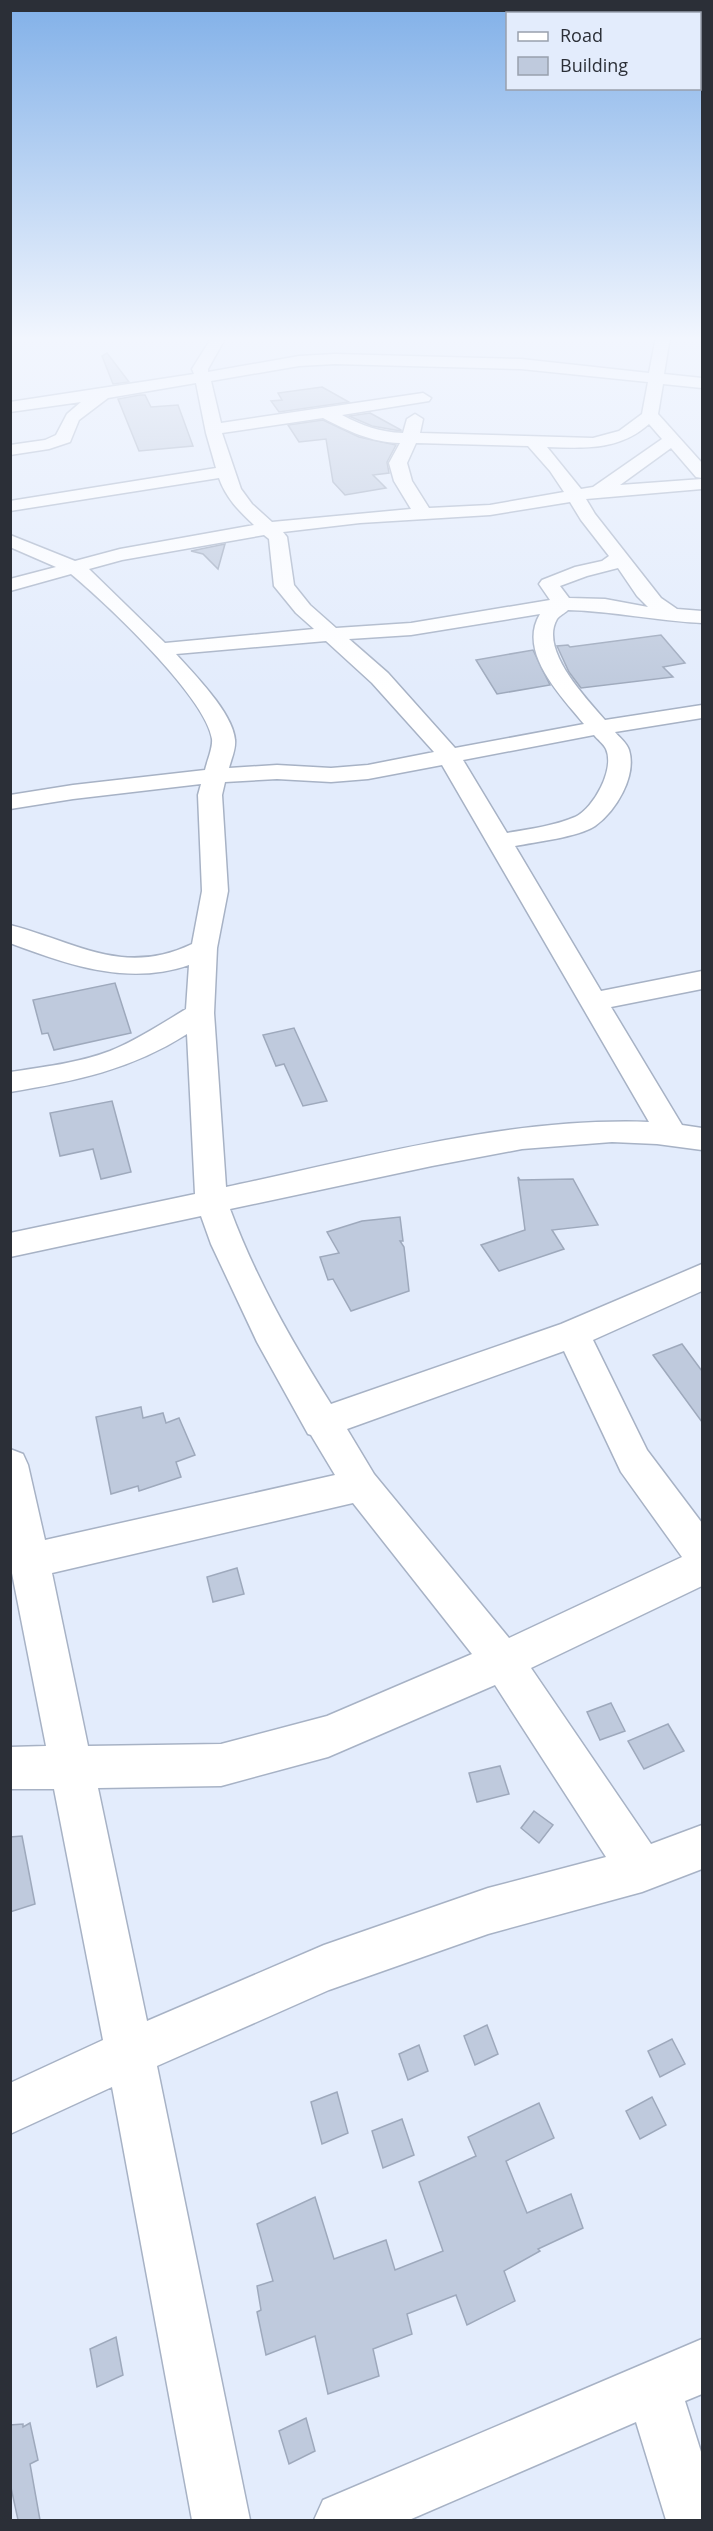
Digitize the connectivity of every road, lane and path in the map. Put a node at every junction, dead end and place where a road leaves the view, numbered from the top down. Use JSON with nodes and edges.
{"nodes":[{"id":1,"x":220,"y":455,"type":"edge"},
{"id":2,"x":402,"y":455,"type":"edge"},
{"id":3,"x":546,"y":455,"type":"edge"},
{"id":4,"x":651,"y":455,"type":"edge"},
{"id":5,"x":686,"y":455,"type":"edge"},
{"id":6,"x":224,"y":471,"type":"junction"},
{"id":7,"x":702,"y":473,"type":"edge"},
{"id":8,"x":702,"y":484,"type":"edge"},
{"id":9,"x":596,"y":492,"type":"junction"},
{"id":10,"x":574,"y":496,"type":"junction"},
{"id":11,"x":10,"y":506,"type":"edge"},
{"id":12,"x":424,"y":515,"type":"junction"},
{"id":13,"x":270,"y":528,"type":"junction"},
{"id":14,"x":10,"y":540,"type":"edge"},
{"id":15,"x":620,"y":557,"type":"junction"},
{"id":16,"x":75,"y":568,"type":"junction"},
{"id":17,"x":10,"y":585,"type":"edge"},
{"id":18,"x":563,"y":604,"type":"junction"},
{"id":19,"x":672,"y":615,"type":"junction"},
{"id":20,"x":702,"y":617,"type":"edge"},
{"id":21,"x":702,"y":629,"type":"edge"},
{"id":22,"x":332,"y":633,"type":"junction"},
{"id":23,"x":160,"y":650,"type":"junction"},
{"id":24,"x":702,"y":712,"type":"edge"},
{"id":25,"x":601,"y":727,"type":"junction"},
{"id":26,"x":449,"y":756,"type":"junction"},
{"id":27,"x":214,"y":776,"type":"junction"},
{"id":28,"x":10,"y":802,"type":"edge"},
{"id":29,"x":500,"y":842,"type":"junction"},
{"id":30,"x":10,"y":933,"type":"edge"},
{"id":31,"x":204,"y":948,"type":"junction"},
{"id":32,"x":702,"y":980,"type":"edge"},
{"id":33,"x":593,"y":1001,"type":"junction"},
{"id":34,"x":200,"y":1013,"type":"junction"},
{"id":35,"x":10,"y":1082,"type":"edge"},
{"id":36,"x":671,"y":1133,"type":"junction"},
{"id":37,"x":702,"y":1139,"type":"edge"},
{"id":38,"x":211,"y":1201,"type":"junction"},
{"id":39,"x":10,"y":1245,"type":"edge"},
{"id":40,"x":702,"y":1277,"type":"edge"},
{"id":41,"x":573,"y":1334,"type":"junction"},
{"id":42,"x":321,"y":1423,"type":"junction"},
{"id":43,"x":10,"y":1465,"type":"edge"},
{"id":44,"x":361,"y":1485,"type":"junction"},
{"id":45,"x":702,"y":1553,"type":"edge"},
{"id":46,"x":29,"y":1562,"type":"junction"},
{"id":47,"x":702,"y":1567,"type":"edge"},
{"id":48,"x":503,"y":1661,"type":"junction"},
{"id":49,"x":72,"y":1766,"type":"junction"},
{"id":50,"x":10,"y":1768,"type":"edge"},
{"id":51,"x":702,"y":1847,"type":"edge"},
{"id":52,"x":642,"y":1870,"type":"junction"},
{"id":53,"x":130,"y":2053,"type":"junction"},
{"id":54,"x":10,"y":2109,"type":"edge"},
{"id":55,"x":702,"y":2366,"type":"edge"},
{"id":56,"x":653,"y":2389,"type":"junction"},
{"id":57,"x":221,"y":2520,"type":"edge"},
{"id":58,"x":343,"y":2520,"type":"edge"},
{"id":59,"x":695,"y":2520,"type":"edge"}],
"edges":[{"from":1,"to":6,"type":"street"},
{"from":2,"to":12,"type":"street"},
{"from":3,"to":10,"type":"street"},
{"from":4,"to":9,"type":"street"},
{"from":5,"to":7,"type":"street"},
{"from":6,"to":11,"type":"street"},
{"from":6,"to":13,"type":"street"},
{"from":8,"to":9,"type":"street"},
{"from":9,"to":10,"type":"street"},
{"from":10,"to":12,"type":"street"},
{"from":10,"to":15,"type":"street"},
{"from":12,"to":13,"type":"street"},
{"from":13,"to":16,"type":"street"},
{"from":13,"to":22,"type":"street"},
{"from":14,"to":16,"type":"street"},
{"from":15,"to":18,"type":"street"},
{"from":15,"to":19,"type":"street"},
{"from":16,"to":17,"type":"street"},
{"from":16,"to":23,"type":"street"},
{"from":18,"to":19,"type":"street"},
{"from":18,"to":22,"type":"street"},
{"from":18,"to":25,"type":"street"},
{"from":19,"to":20,"type":"street"},
{"from":19,"to":21,"type":"street"},
{"from":22,"to":23,"type":"street"},
{"from":22,"to":26,"type":"street"},
{"from":23,"to":27,"type":"street"},
{"from":24,"to":25,"type":"street"},
{"from":25,"to":26,"type":"street"},
{"from":25,"to":29,"type":"street"},
{"from":26,"to":27,"type":"street"},
{"from":26,"to":29,"type":"street"},
{"from":27,"to":28,"type":"street"},
{"from":27,"to":31,"type":"street"},
{"from":29,"to":33,"type":"street"},
{"from":30,"to":31,"type":"street"},
{"from":31,"to":34,"type":"street"},
{"from":32,"to":33,"type":"street"},
{"from":33,"to":36,"type":"street"},
{"from":34,"to":35,"type":"street"},
{"from":34,"to":38,"type":"street"},
{"from":36,"to":37,"type":"street"},
{"from":36,"to":38,"type":"street"},
{"from":38,"to":39,"type":"street"},
{"from":38,"to":42,"type":"street"},
{"from":40,"to":41,"type":"street"},
{"from":41,"to":42,"type":"street"},
{"from":41,"to":45,"type":"street"},
{"from":42,"to":44,"type":"street"},
{"from":43,"to":46,"type":"street"},
{"from":44,"to":46,"type":"street"},
{"from":44,"to":48,"type":"street"},
{"from":46,"to":49,"type":"street"},
{"from":47,"to":48,"type":"street"},
{"from":48,"to":49,"type":"street"},
{"from":48,"to":52,"type":"street"},
{"from":49,"to":50,"type":"street"},
{"from":49,"to":53,"type":"street"},
{"from":51,"to":52,"type":"street"},
{"from":52,"to":53,"type":"street"},
{"from":53,"to":54,"type":"street"},
{"from":53,"to":57,"type":"street"},
{"from":55,"to":56,"type":"street"},
{"from":56,"to":58,"type":"street"},
{"from":56,"to":59,"type":"street"}]}
